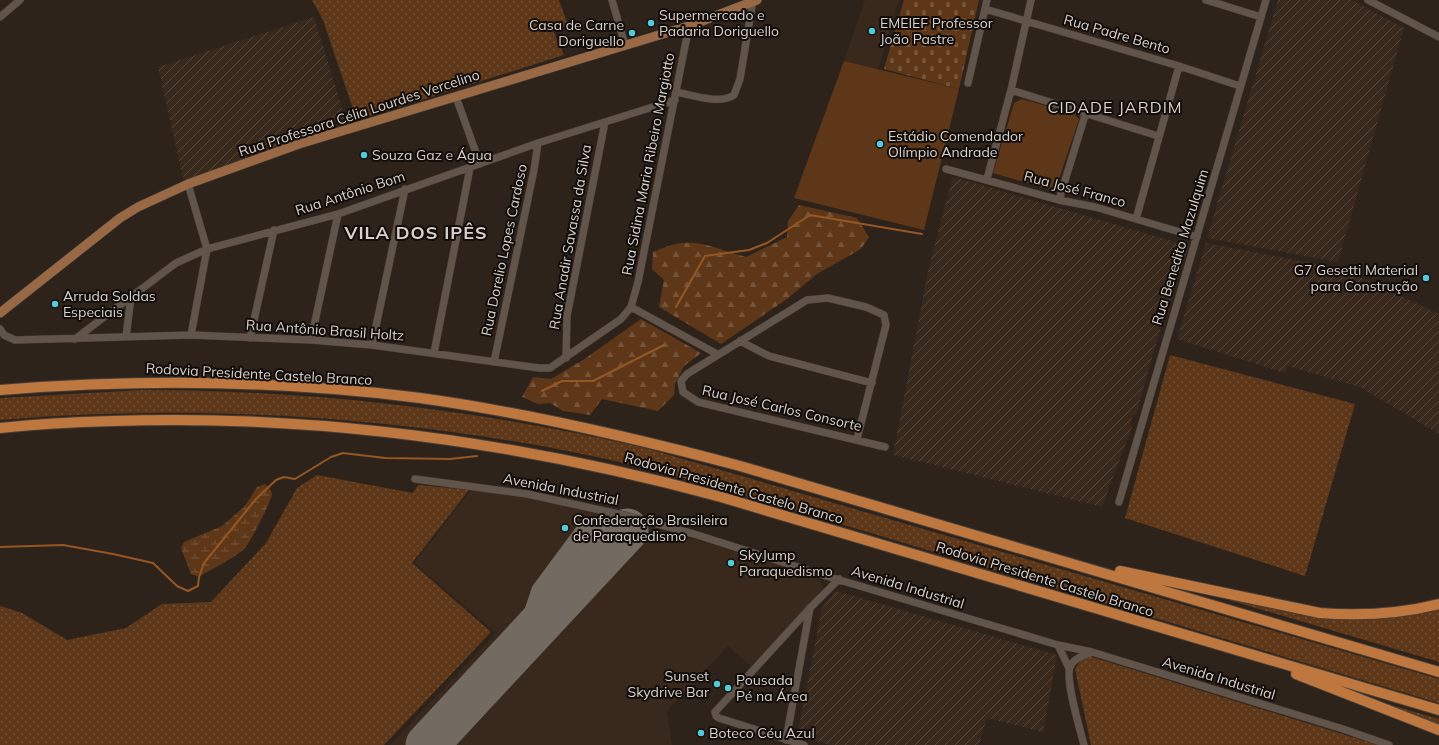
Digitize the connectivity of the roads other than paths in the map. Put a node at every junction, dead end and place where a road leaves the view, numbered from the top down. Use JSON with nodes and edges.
{"nodes":[{"id":1,"x":20,"y":0,"type":"edge"},
{"id":2,"x":612,"y":0,"type":"edge"},
{"id":3,"x":754,"y":0,"type":"edge"},
{"id":4,"x":987,"y":0,"type":"edge"},
{"id":5,"x":1031,"y":0,"type":"edge"},
{"id":6,"x":1206,"y":0,"type":"edge"},
{"id":7,"x":1266,"y":0,"type":"edge"},
{"id":8,"x":1372,"y":1,"type":"edge"},
{"id":9,"x":985,"y":9,"type":"junction"},
{"id":10,"x":0,"y":17,"type":"edge"},
{"id":11,"x":1261,"y":17,"type":"junction"},
{"id":12,"x":1026,"y":21,"type":"junction"},
{"id":13,"x":689,"y":26,"type":"junction"},
{"id":14,"x":1439,"y":37,"type":"edge"},
{"id":15,"x":625,"y":45,"type":"junction"},
{"id":16,"x":1179,"y":66,"type":"junction"},
{"id":17,"x":968,"y":83,"type":"dead end"},
{"id":18,"x":1240,"y":86,"type":"junction"},
{"id":19,"x":1011,"y":90,"type":"junction"},
{"id":20,"x":676,"y":96,"type":"junction"},
{"id":21,"x":456,"y":97,"type":"junction"},
{"id":22,"x":1086,"y":112,"type":"junction"},
{"id":23,"x":605,"y":122,"type":"junction"},
{"id":24,"x":1158,"y":136,"type":"junction"},
{"id":25,"x":538,"y":143,"type":"junction"},
{"id":26,"x":480,"y":164,"type":"junction"},
{"id":27,"x":470,"y":168,"type":"junction"},
{"id":28,"x":946,"y":169,"type":"dead end"},
{"id":29,"x":987,"y":179,"type":"junction"},
{"id":30,"x":188,"y":184,"type":"junction"},
{"id":31,"x":405,"y":189,"type":"junction"},
{"id":32,"x":1059,"y":200,"type":"junction"},
{"id":33,"x":338,"y":214,"type":"junction"},
{"id":34,"x":1136,"y":219,"type":"junction"},
{"id":35,"x":274,"y":230,"type":"junction"},
{"id":36,"x":1197,"y":237,"type":"junction"},
{"id":37,"x":207,"y":249,"type":"junction"},
{"id":38,"x":131,"y":297,"type":"junction"},
{"id":39,"x":631,"y":307,"type":"junction"},
{"id":40,"x":1,"y":310,"type":"edge"},
{"id":41,"x":0,"y":329,"type":"edge"},
{"id":42,"x":191,"y":335,"type":"junction"},
{"id":43,"x":126,"y":337,"type":"junction"},
{"id":44,"x":250,"y":338,"type":"junction"},
{"id":45,"x":75,"y":339,"type":"junction"},
{"id":46,"x":311,"y":340,"type":"junction"},
{"id":47,"x":740,"y":341,"type":"junction"},
{"id":48,"x":372,"y":345,"type":"junction"},
{"id":49,"x":434,"y":353,"type":"junction"},
{"id":50,"x":717,"y":354,"type":"junction"},
{"id":51,"x":566,"y":358,"type":"junction"},
{"id":52,"x":494,"y":362,"type":"junction"},
{"id":53,"x":872,"y":384,"type":"junction"},
{"id":54,"x":0,"y":390,"type":"edge"},
{"id":55,"x":0,"y":428,"type":"edge"},
{"id":56,"x":857,"y":440,"type":"junction"},
{"id":57,"x":885,"y":447,"type":"dead end"},
{"id":58,"x":415,"y":479,"type":"dead end"},
{"id":59,"x":1119,"y":502,"type":"dead end"},
{"id":60,"x":1058,"y":559,"type":"junction"},
{"id":61,"x":839,"y":579,"type":"junction"},
{"id":62,"x":1439,"y":604,"type":"edge"},
{"id":63,"x":810,"y":608,"type":"junction"},
{"id":64,"x":1058,"y":645,"type":"junction"},
{"id":65,"x":1233,"y":650,"type":"junction"},
{"id":66,"x":1092,"y":652,"type":"junction"},
{"id":67,"x":1069,"y":668,"type":"junction"},
{"id":68,"x":1439,"y":672,"type":"edge"},
{"id":69,"x":1439,"y":710,"type":"edge"},
{"id":70,"x":1439,"y":730,"type":"edge"},
{"id":71,"x":786,"y":740,"type":"junction"},
{"id":72,"x":804,"y":745,"type":"edge"},
{"id":73,"x":1084,"y":745,"type":"edge"},
{"id":74,"x":1388,"y":745,"type":"edge"}],
"edges":[{"from":1,"to":10,"type":"street"},
{"from":2,"to":15,"type":"street"},
{"from":3,"to":13,"type":"main road","name":"Rua Professora Célia Lourdes Vercelino"},
{"from":3,"to":20,"type":"street"},
{"from":4,"to":9,"type":"street"},
{"from":5,"to":12,"type":"street"},
{"from":6,"to":11,"type":"street"},
{"from":7,"to":11,"type":"street","name":"Rua Benedito Mazulquim"},
{"from":8,"to":14,"type":"street"},
{"from":9,"to":12,"type":"street","name":"Rua Padre Bento"},
{"from":9,"to":17,"type":"street"},
{"from":11,"to":18,"type":"street","name":"Rua Benedito Mazulquim"},
{"from":12,"to":16,"type":"street","name":"Rua Padre Bento"},
{"from":12,"to":19,"type":"street"},
{"from":13,"to":15,"type":"main road","name":"Rua Professora Célia Lourdes Vercelino"},
{"from":13,"to":20,"type":"street","name":"Rua Sidina Maria Ribeiro Margiotto"},
{"from":15,"to":21,"type":"main road","name":"Rua Professora Célia Lourdes Vercelino"},
{"from":16,"to":18,"type":"street","name":"Rua Padre Bento"},
{"from":16,"to":24,"type":"street"},
{"from":18,"to":36,"type":"street","name":"Rua Benedito Mazulquim"},
{"from":19,"to":22,"type":"street"},
{"from":19,"to":29,"type":"street"},
{"from":20,"to":23,"type":"street","name":"Rua Antônio Bom"},
{"from":20,"to":39,"type":"street","name":"Rua Sidina Maria Ribeiro Margiotto"},
{"from":21,"to":26,"type":"street"},
{"from":21,"to":30,"type":"main road","name":"Rua Professora Célia Lourdes Vercelino"},
{"from":22,"to":24,"type":"street"},
{"from":22,"to":32,"type":"street"},
{"from":23,"to":25,"type":"street","name":"Rua Antônio Bom"},
{"from":23,"to":51,"type":"street","name":"Rua Anadir Savassa da Silva"},
{"from":24,"to":34,"type":"street"},
{"from":25,"to":26,"type":"street","name":"Rua Antônio Bom"},
{"from":25,"to":52,"type":"street","name":"Rua Dorelio Lopes Cardoso"},
{"from":26,"to":27,"type":"street","name":"Rua Antônio Bom"},
{"from":27,"to":31,"type":"street","name":"Rua Antônio Bom"},
{"from":27,"to":49,"type":"street"},
{"from":28,"to":29,"type":"street","name":"Rua José Franco"},
{"from":29,"to":32,"type":"street","name":"Rua José Franco"},
{"from":30,"to":37,"type":"street"},
{"from":30,"to":40,"type":"main road","name":"Rua Professora Célia Lourdes Vercelino"},
{"from":31,"to":33,"type":"street","name":"Rua Antônio Bom"},
{"from":31,"to":48,"type":"street"},
{"from":32,"to":34,"type":"street","name":"Rua José Franco"},
{"from":33,"to":35,"type":"street","name":"Rua Antônio Bom"},
{"from":33,"to":46,"type":"street"},
{"from":34,"to":36,"type":"street","name":"Rua José Franco"},
{"from":35,"to":37,"type":"street","name":"Rua Antônio Bom"},
{"from":35,"to":44,"type":"street"},
{"from":36,"to":59,"type":"street","name":"Rua Benedito Mazulquim"},
{"from":37,"to":38,"type":"street","name":"Rua Antônio Bom"},
{"from":37,"to":42,"type":"street"},
{"from":38,"to":43,"type":"street"},
{"from":38,"to":45,"type":"street","name":"Rua Antônio Bom"},
{"from":39,"to":50,"type":"street"},
{"from":39,"to":51,"type":"street","name":"Rua Antônio Brasil Holtz"},
{"from":41,"to":45,"type":"street","name":"Rua Antônio Brasil Holtz"},
{"from":42,"to":43,"type":"street","name":"Rua Antônio Brasil Holtz"},
{"from":42,"to":44,"type":"street","name":"Rua Antônio Brasil Holtz"},
{"from":43,"to":45,"type":"street","name":"Rua Antônio Brasil Holtz"},
{"from":44,"to":46,"type":"street","name":"Rua Antônio Brasil Holtz"},
{"from":46,"to":48,"type":"street","name":"Rua Antônio Brasil Holtz"},
{"from":47,"to":50,"type":"street"},
{"from":47,"to":53,"type":"street"},
{"from":47,"to":53,"type":"street"},
{"from":48,"to":49,"type":"street","name":"Rua Antônio Brasil Holtz"},
{"from":49,"to":52,"type":"street","name":"Rua Antônio Brasil Holtz"},
{"from":50,"to":56,"type":"street","name":"Rua José Carlos Consorte"},
{"from":51,"to":52,"type":"street","name":"Rua Antônio Brasil Holtz"},
{"from":53,"to":56,"type":"street"},
{"from":54,"to":60,"type":"highway","name":"Rodovia Presidente Castelo Branco"},
{"from":55,"to":65,"type":"highway","name":"Rodovia Presidente Castelo Branco"},
{"from":56,"to":57,"type":"street","name":"Rua José Carlos Consorte"},
{"from":58,"to":61,"type":"street","name":"Avenida Industrial"},
{"from":60,"to":62,"type":"highway"},
{"from":60,"to":68,"type":"highway","name":"Rodovia Presidente Castelo Branco"},
{"from":61,"to":63,"type":"street"},
{"from":61,"to":64,"type":"street","name":"Avenida Industrial"},
{"from":63,"to":71,"type":"street"},
{"from":63,"to":71,"type":"street"},
{"from":64,"to":66,"type":"street","name":"Avenida Industrial"},
{"from":64,"to":67,"type":"street"},
{"from":65,"to":69,"type":"highway","name":"Rodovia Presidente Castelo Branco"},
{"from":65,"to":70,"type":"highway"},
{"from":66,"to":67,"type":"street"},
{"from":66,"to":74,"type":"street","name":"Avenida Industrial"},
{"from":67,"to":73,"type":"street"},
{"from":71,"to":72,"type":"street"}]}
